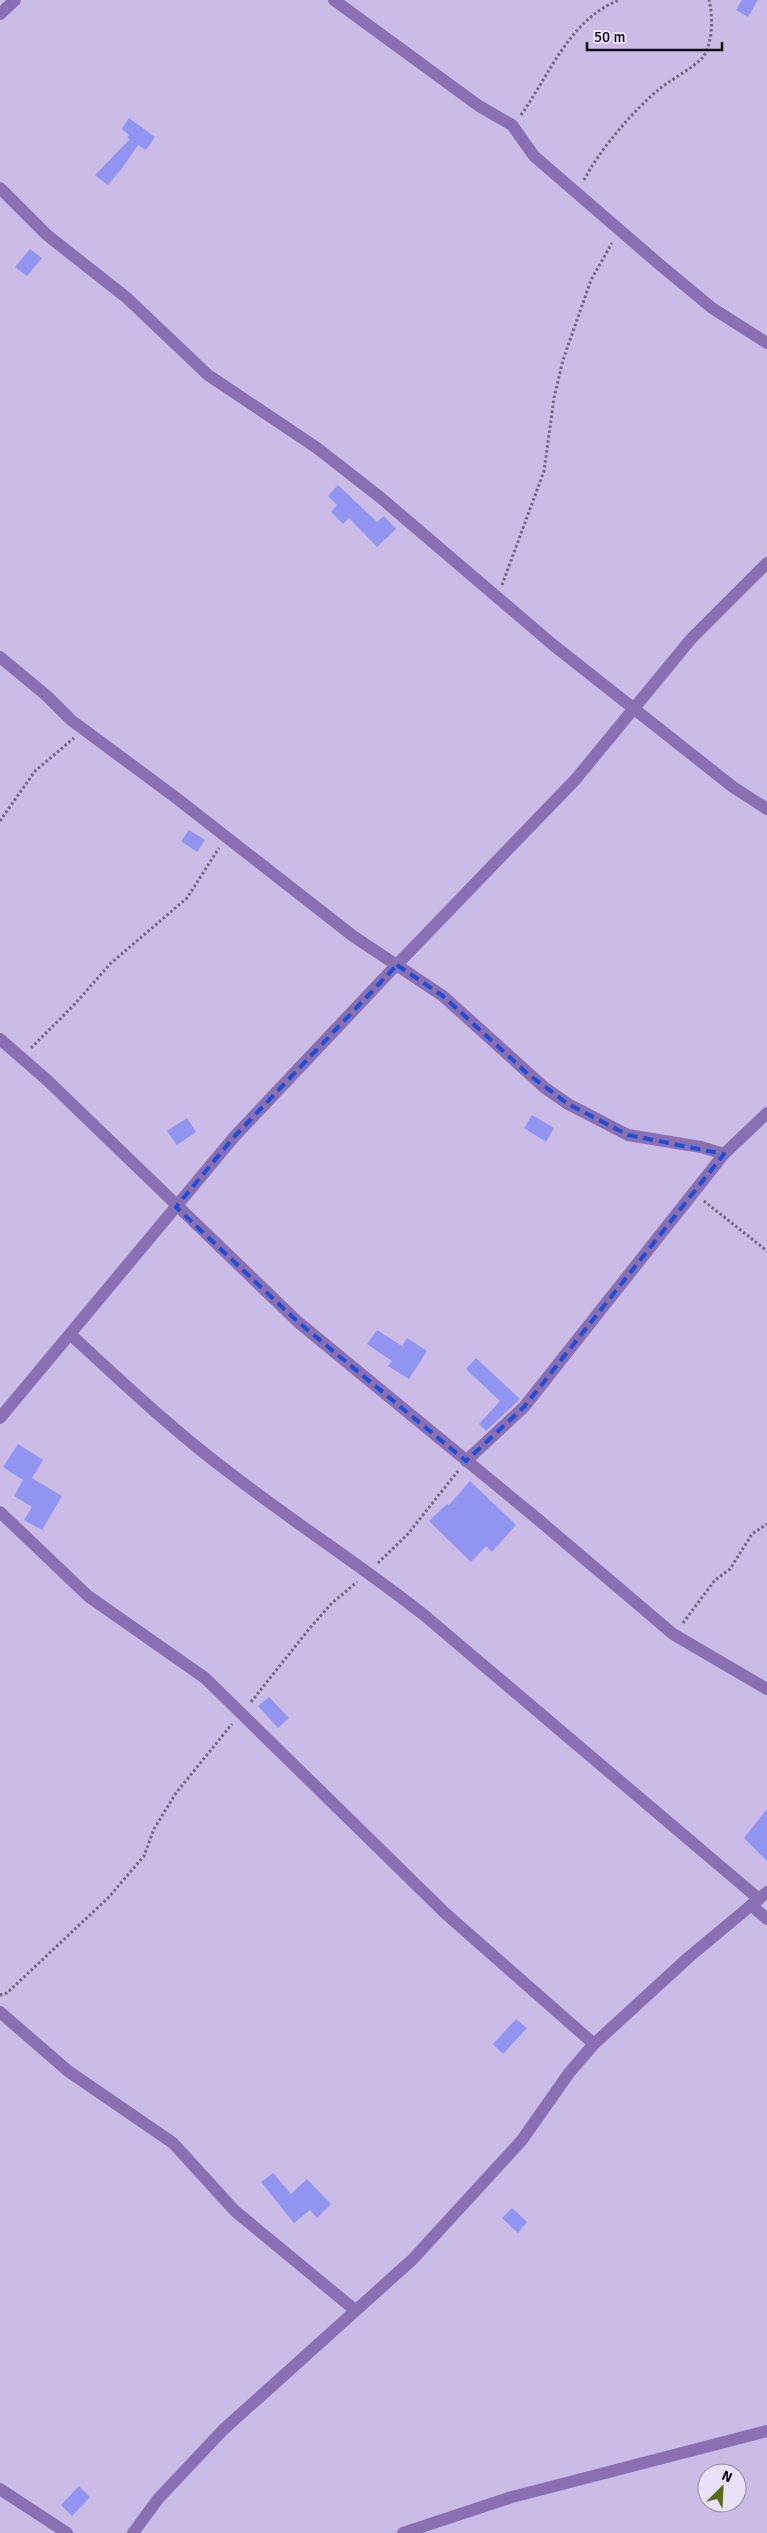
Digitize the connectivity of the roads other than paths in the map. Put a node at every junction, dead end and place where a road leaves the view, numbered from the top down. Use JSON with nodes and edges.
{"nodes":[{"id":1,"x":15,"y":0,"type":"edge"},
{"id":2,"x":334,"y":0,"type":"edge"},
{"id":3,"x":0,"y":14,"type":"edge"},
{"id":4,"x":0,"y":188,"type":"edge"},
{"id":5,"x":767,"y":343,"type":"edge"},
{"id":6,"x":767,"y":563,"type":"edge"},
{"id":7,"x":0,"y":657,"type":"edge"},
{"id":8,"x":633,"y":710,"type":"junction"},
{"id":9,"x":767,"y":809,"type":"edge"},
{"id":10,"x":397,"y":964,"type":"junction"},
{"id":11,"x":0,"y":1039,"type":"edge"},
{"id":12,"x":767,"y":1113,"type":"edge"},
{"id":13,"x":724,"y":1154,"type":"junction"},
{"id":14,"x":176,"y":1207,"type":"junction"},
{"id":15,"x":70,"y":1334,"type":"junction"},
{"id":16,"x":0,"y":1418,"type":"edge"},
{"id":17,"x":466,"y":1461,"type":"junction"},
{"id":18,"x":0,"y":1512,"type":"edge"},
{"id":19,"x":767,"y":1689,"type":"edge"},
{"id":20,"x":759,"y":1899,"type":"edge"},
{"id":21,"x":767,"y":1919,"type":"edge"},
{"id":22,"x":0,"y":2012,"type":"edge"},
{"id":23,"x":594,"y":2044,"type":"junction"},
{"id":24,"x":355,"y":2310,"type":"junction"},
{"id":25,"x":767,"y":2431,"type":"edge"},
{"id":26,"x":0,"y":2489,"type":"edge"},
{"id":27,"x":67,"y":2533,"type":"edge"},
{"id":28,"x":133,"y":2533,"type":"edge"},
{"id":29,"x":403,"y":2533,"type":"edge"}],
"edges":[{"from":1,"to":3,"type":"street"},
{"from":2,"to":5,"type":"street"},
{"from":4,"to":8,"type":"street"},
{"from":6,"to":8,"type":"street"},
{"from":7,"to":10,"type":"street"},
{"from":8,"to":9,"type":"street"},
{"from":8,"to":10,"type":"street"},
{"from":10,"to":13,"type":"street"},
{"from":10,"to":14,"type":"street"},
{"from":11,"to":14,"type":"street"},
{"from":12,"to":13,"type":"street"},
{"from":13,"to":17,"type":"street"},
{"from":14,"to":15,"type":"street"},
{"from":14,"to":17,"type":"street"},
{"from":15,"to":16,"type":"street"},
{"from":15,"to":20,"type":"street"},
{"from":17,"to":19,"type":"street"},
{"from":18,"to":23,"type":"street"},
{"from":20,"to":21,"type":"street"},
{"from":20,"to":23,"type":"street"},
{"from":22,"to":24,"type":"street"},
{"from":23,"to":24,"type":"street"},
{"from":24,"to":28,"type":"street"},
{"from":25,"to":29,"type":"street"},
{"from":26,"to":27,"type":"street"}]}
